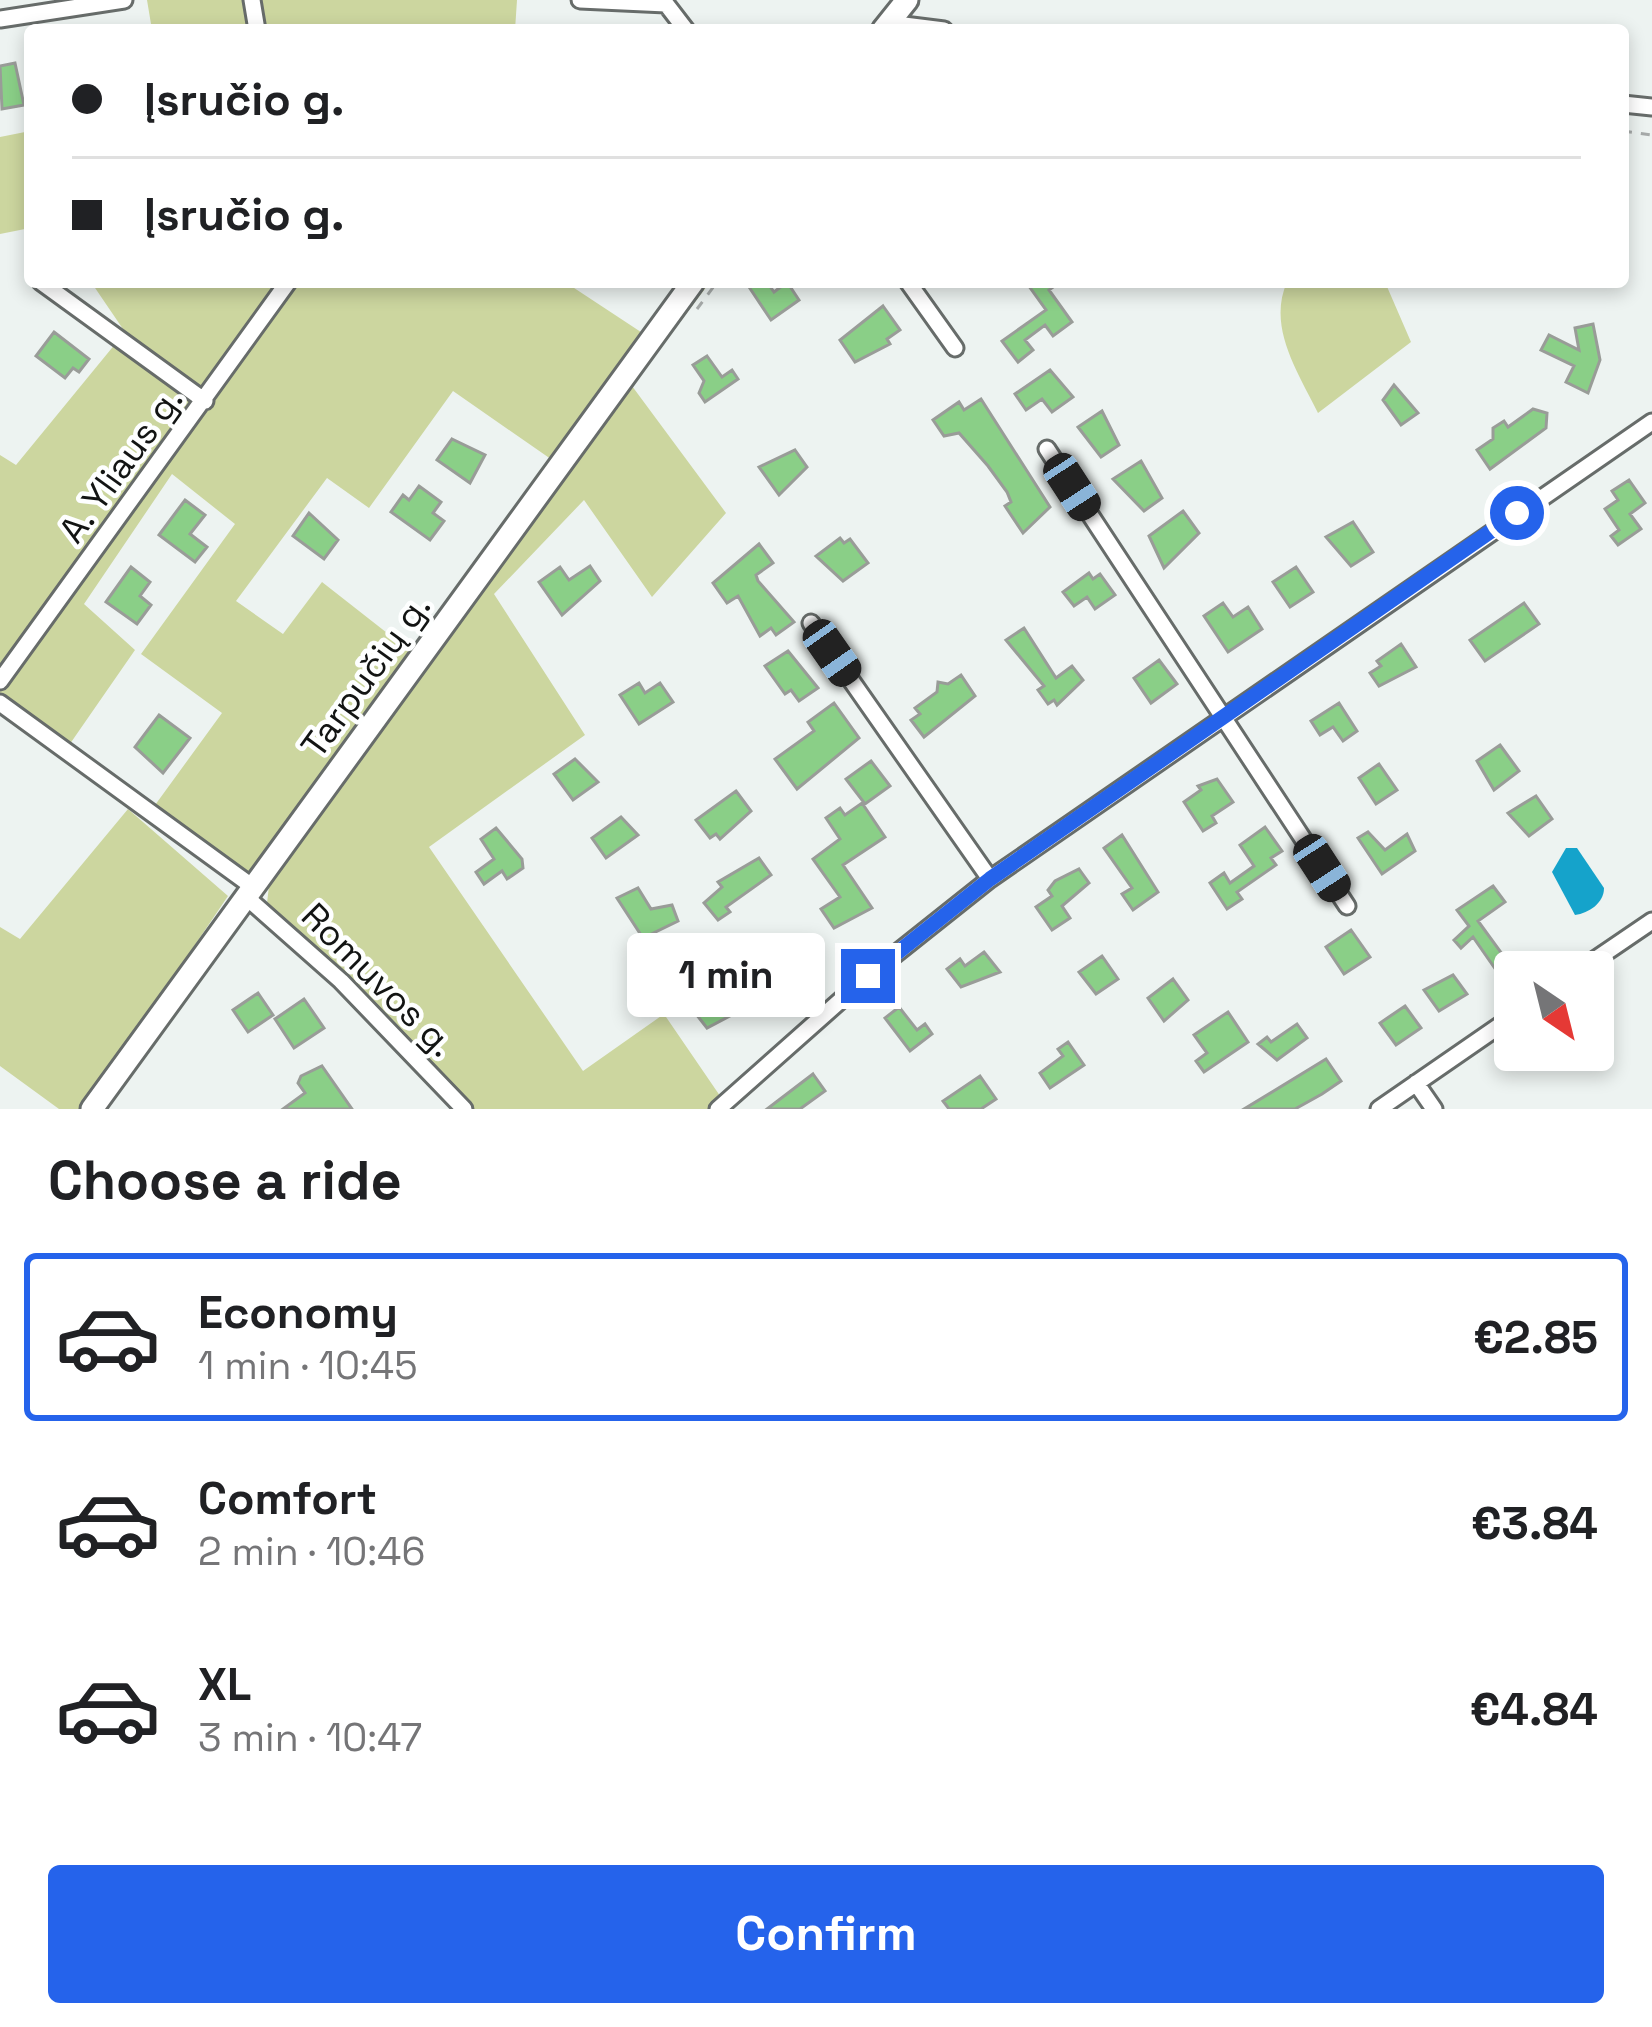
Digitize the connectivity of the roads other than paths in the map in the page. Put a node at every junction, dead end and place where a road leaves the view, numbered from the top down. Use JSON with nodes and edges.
{"nodes":[{"id":1,"x":124,"y":0,"type":"edge"},
{"id":2,"x":580,"y":0,"type":"edge"},
{"id":3,"x":907,"y":0,"type":"edge"},
{"id":4,"x":664,"y":2,"type":"edge"},
{"id":5,"x":0,"y":19,"type":"edge"},
{"id":6,"x":887,"y":24,"type":"edge"},
{"id":7,"x":48,"y":288,"type":"edge"},
{"id":8,"x":284,"y":288,"type":"edge"},
{"id":9,"x":689,"y":288,"type":"edge"},
{"id":10,"x":912,"y":288,"type":"edge"},
{"id":11,"x":955,"y":348,"type":"dead end"},
{"id":12,"x":205,"y":401,"type":"junction"},
{"id":13,"x":1652,"y":422,"type":"edge"},
{"id":14,"x":1047,"y":448,"type":"dead end"},
{"id":15,"x":811,"y":623,"type":"dead end"},
{"id":16,"x":0,"y":680,"type":"edge"},
{"id":17,"x":0,"y":703,"type":"edge"},
{"id":18,"x":1223,"y":716,"type":"junction"},
{"id":19,"x":990,"y":879,"type":"junction"},
{"id":20,"x":250,"y":892,"type":"junction"},
{"id":21,"x":1347,"y":906,"type":"dead end"},
{"id":22,"x":1650,"y":927,"type":"edge"},
{"id":23,"x":1611,"y":951,"type":"edge"},
{"id":24,"x":1494,"y":1029,"type":"edge"},
{"id":25,"x":1416,"y":1083,"type":"junction"},
{"id":26,"x":92,"y":1109,"type":"edge"},
{"id":27,"x":464,"y":1109,"type":"edge"},
{"id":28,"x":718,"y":1109,"type":"edge"},
{"id":29,"x":1379,"y":1109,"type":"edge"},
{"id":30,"x":1434,"y":1109,"type":"edge"}],
"edges":[{"from":1,"to":5,"type":"street"},
{"from":2,"to":4,"type":"street"},
{"from":3,"to":6,"type":"main road"},
{"from":7,"to":12,"type":"street"},
{"from":8,"to":12,"type":"street","name":"A. Yliaus g."},
{"from":9,"to":20,"type":"main road","name":"Tarpučių g."},
{"from":10,"to":11,"type":"street"},
{"from":12,"to":16,"type":"street","name":"A. Yliaus g."},
{"from":13,"to":18,"type":"street"},
{"from":14,"to":18,"type":"street"},
{"from":15,"to":19,"type":"street"},
{"from":17,"to":20,"type":"street","name":"Romuvos g."},
{"from":18,"to":19,"type":"street"},
{"from":18,"to":21,"type":"street"},
{"from":19,"to":28,"type":"street"},
{"from":20,"to":26,"type":"main road","name":"Tarpučių g."},
{"from":20,"to":27,"type":"street","name":"Romuvos g."},
{"from":22,"to":23,"type":"street"},
{"from":24,"to":25,"type":"street"},
{"from":25,"to":29,"type":"street"},
{"from":25,"to":30,"type":"street"}]}
